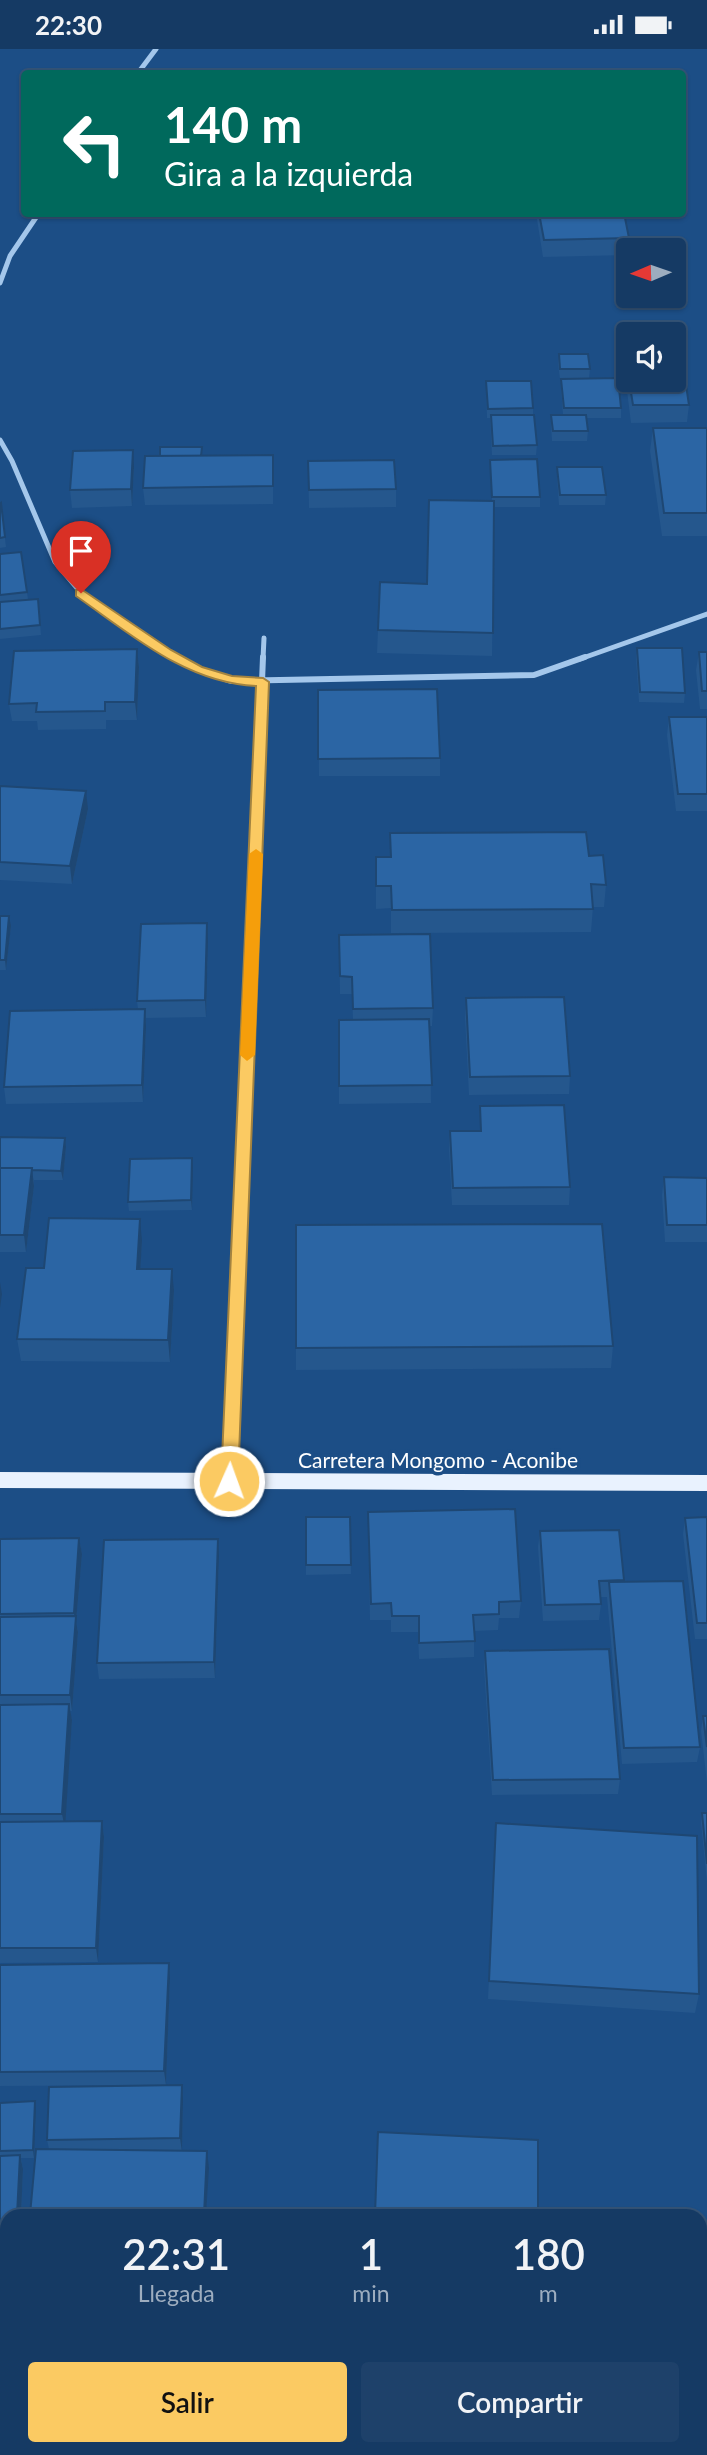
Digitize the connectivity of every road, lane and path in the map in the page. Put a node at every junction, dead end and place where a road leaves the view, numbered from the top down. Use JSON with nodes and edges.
{"nodes":[{"id":1,"x":156,"y":49,"type":"edge"},
{"id":2,"x":140,"y":70,"type":"edge"},
{"id":3,"x":36,"y":217,"type":"edge"},
{"id":4,"x":0,"y":283,"type":"edge"},
{"id":5,"x":0,"y":440,"type":"edge"},
{"id":6,"x":707,"y":614,"type":"edge"},
{"id":7,"x":264,"y":638,"type":"dead end"},
{"id":8,"x":263,"y":682,"type":"junction"},
{"id":9,"x":0,"y":1480,"type":"edge"},
{"id":10,"x":229,"y":1481,"type":"junction"},
{"id":11,"x":707,"y":1483,"type":"edge"}],
"edges":[{"from":1,"to":2,"type":"street"},
{"from":3,"to":4,"type":"street"},
{"from":5,"to":8,"type":"street"},
{"from":6,"to":8,"type":"street"},
{"from":7,"to":8,"type":"street"},
{"from":8,"to":10,"type":"street"},
{"from":9,"to":10,"type":"main road","name":"Carretera Mongomo - Aconibe"},
{"from":10,"to":11,"type":"main road","name":"Carretera Mongomo - Aconibe"}]}
